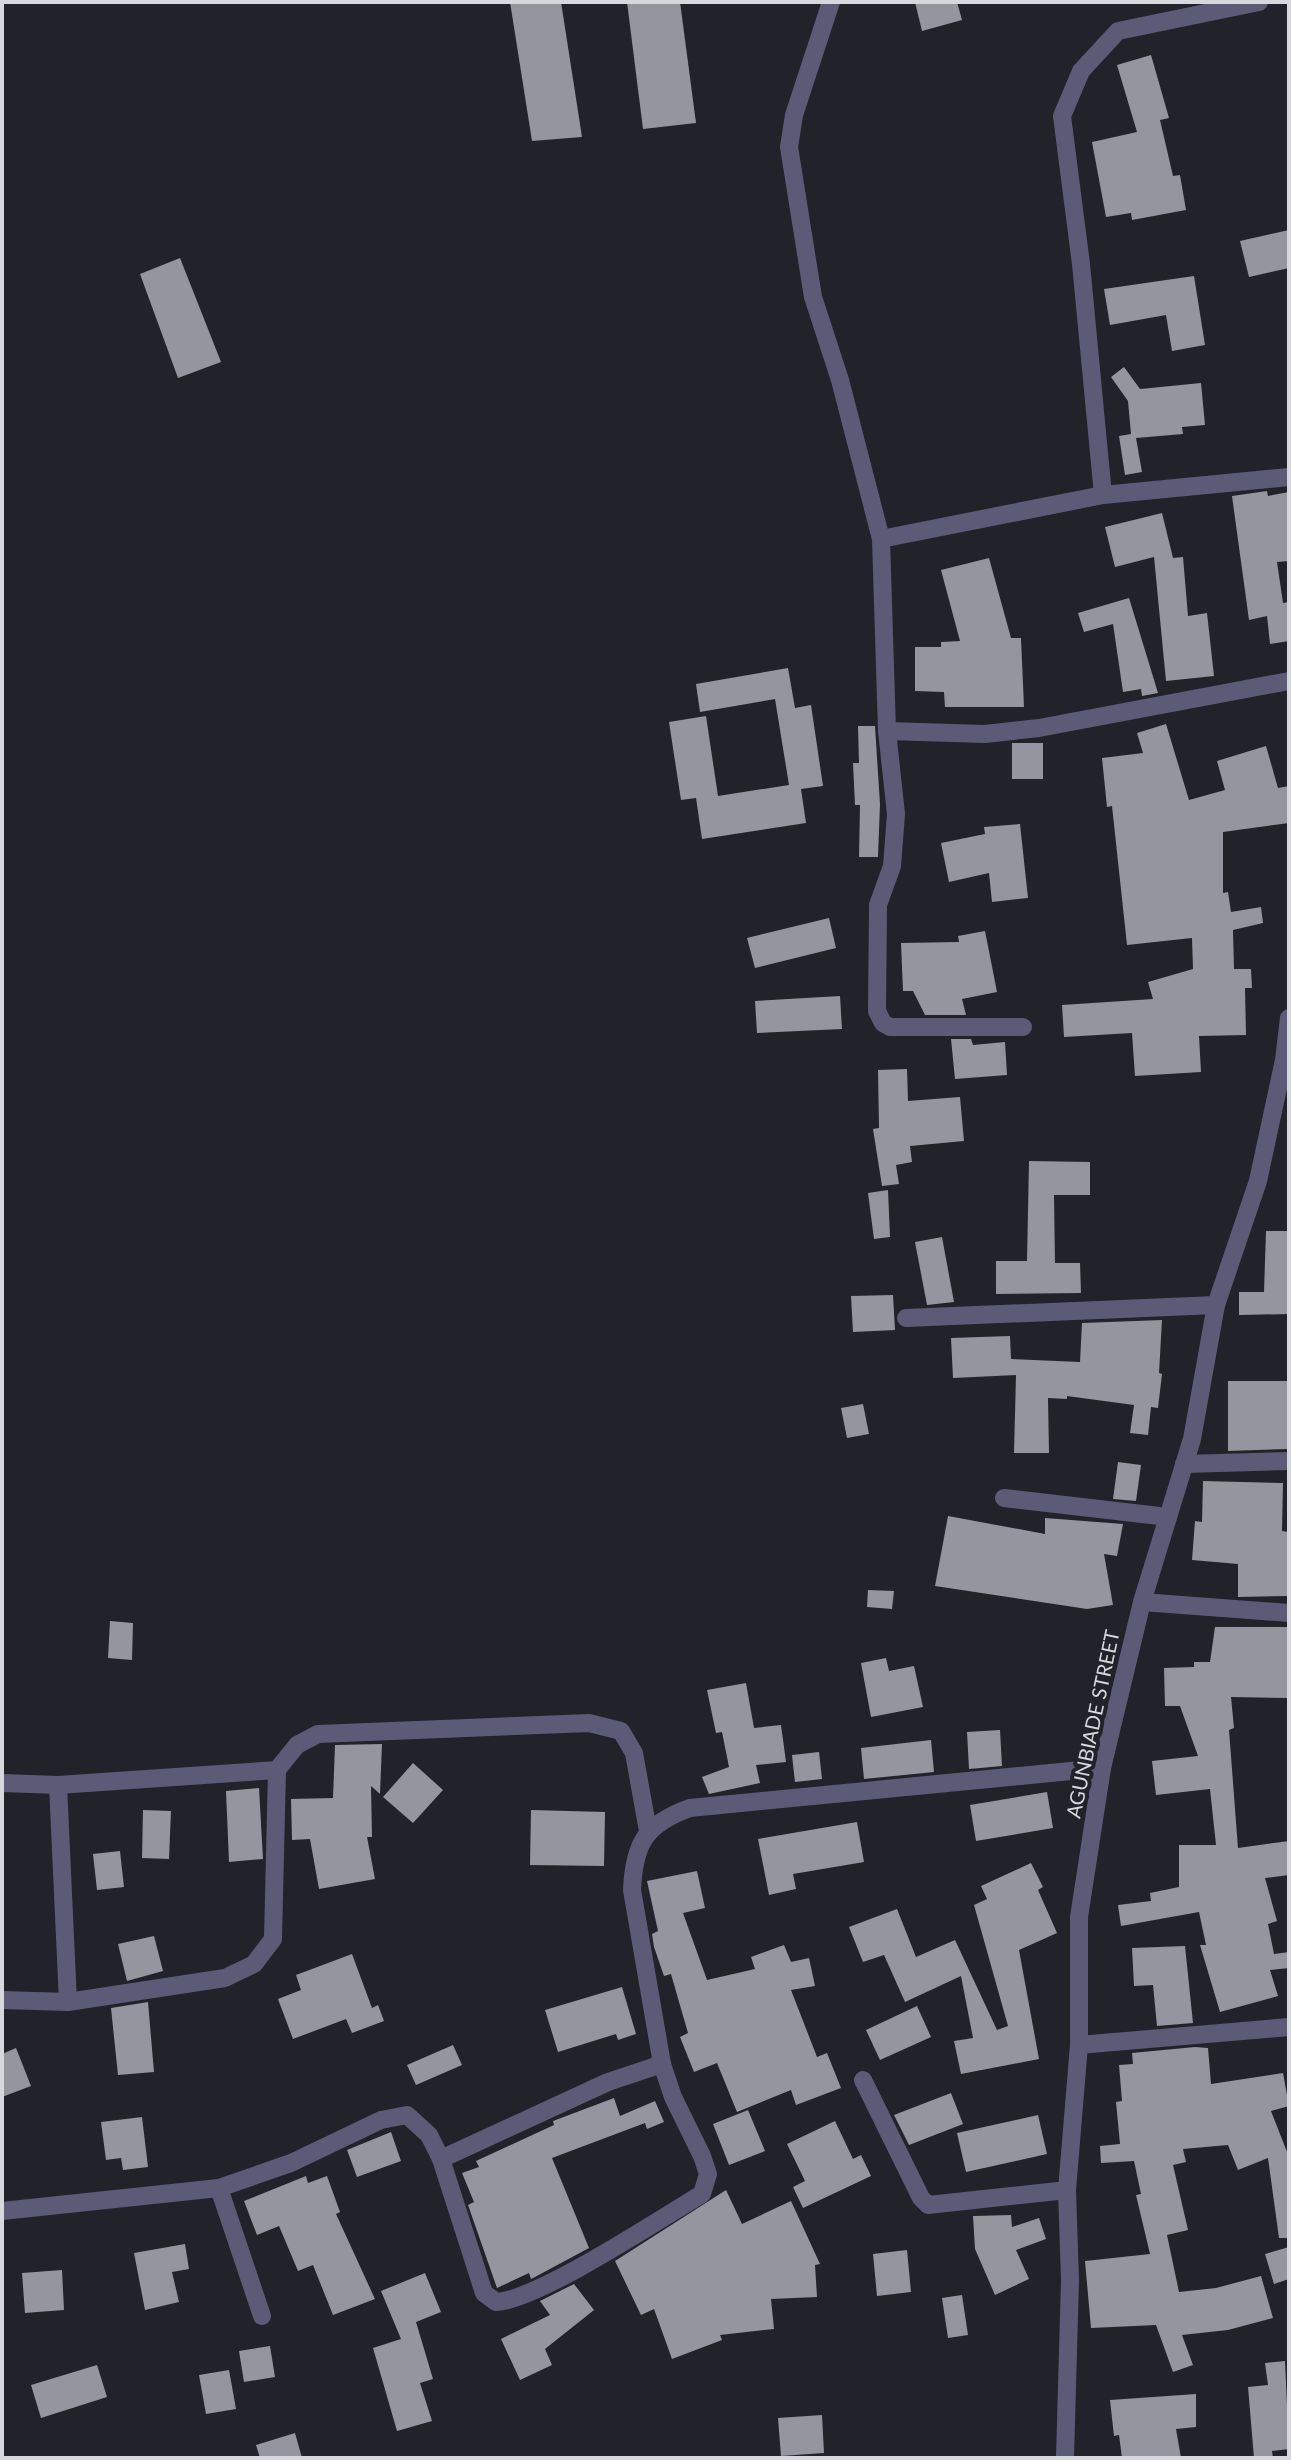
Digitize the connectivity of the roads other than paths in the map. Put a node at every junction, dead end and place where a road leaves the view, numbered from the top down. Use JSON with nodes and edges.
{"nodes":[{"id":1,"x":831,"y":2,"type":"edge"},
{"id":2,"x":1259,"y":2,"type":"edge"},
{"id":3,"x":1289,"y":477,"type":"edge"},
{"id":4,"x":1103,"y":495,"type":"junction"},
{"id":5,"x":881,"y":539,"type":"junction"},
{"id":6,"x":1289,"y":681,"type":"edge"},
{"id":7,"x":887,"y":731,"type":"junction"},
{"id":8,"x":1289,"y":1018,"type":"edge"},
{"id":9,"x":1023,"y":1027,"type":"dead end"},
{"id":10,"x":1286,"y":1060,"type":"edge"},
{"id":11,"x":1216,"y":1305,"type":"junction"},
{"id":12,"x":906,"y":1318,"type":"dead end"},
{"id":13,"x":1289,"y":1461,"type":"edge"},
{"id":14,"x":1184,"y":1464,"type":"junction"},
{"id":15,"x":1004,"y":1498,"type":"dead end"},
{"id":16,"x":1168,"y":1517,"type":"junction"},
{"id":17,"x":1142,"y":1602,"type":"junction"},
{"id":18,"x":1289,"y":1613,"type":"edge"},
{"id":19,"x":1102,"y":1768,"type":"junction"},
{"id":20,"x":277,"y":1770,"type":"junction"},
{"id":21,"x":2,"y":1783,"type":"edge"},
{"id":22,"x":58,"y":1785,"type":"junction"},
{"id":23,"x":648,"y":1831,"type":"junction"},
{"id":24,"x":2,"y":2000,"type":"edge"},
{"id":25,"x":68,"y":2002,"type":"junction"},
{"id":26,"x":1289,"y":2027,"type":"edge"},
{"id":27,"x":1079,"y":2045,"type":"junction"},
{"id":28,"x":662,"y":2064,"type":"junction"},
{"id":29,"x":863,"y":2080,"type":"dead end"},
{"id":30,"x":441,"y":2159,"type":"junction"},
{"id":31,"x":219,"y":2188,"type":"junction"},
{"id":32,"x":1067,"y":2190,"type":"junction"},
{"id":33,"x":2,"y":2211,"type":"edge"},
{"id":34,"x":262,"y":2316,"type":"dead end"},
{"id":35,"x":1065,"y":2458,"type":"edge"}],
"edges":[{"from":1,"to":5,"type":"street"},
{"from":2,"to":4,"type":"street"},
{"from":3,"to":4,"type":"street"},
{"from":4,"to":5,"type":"street"},
{"from":5,"to":7,"type":"street"},
{"from":6,"to":7,"type":"street"},
{"from":7,"to":9,"type":"street"},
{"from":8,"to":10,"type":"street","name":"AGUNBIADE STREET"},
{"from":10,"to":11,"type":"street","name":"AGUNBIADE STREET"},
{"from":11,"to":12,"type":"street"},
{"from":11,"to":14,"type":"street","name":"AGUNBIADE STREET"},
{"from":13,"to":14,"type":"street"},
{"from":14,"to":16,"type":"street","name":"AGUNBIADE STREET"},
{"from":15,"to":16,"type":"street"},
{"from":16,"to":17,"type":"street","name":"AGUNBIADE STREET"},
{"from":17,"to":18,"type":"street"},
{"from":17,"to":19,"type":"street","name":"AGUNBIADE STREET"},
{"from":19,"to":23,"type":"street"},
{"from":19,"to":27,"type":"street","name":"AGUNBIADE STREET"},
{"from":20,"to":22,"type":"street"},
{"from":20,"to":23,"type":"street"},
{"from":20,"to":25,"type":"street"},
{"from":21,"to":22,"type":"street"},
{"from":22,"to":25,"type":"street"},
{"from":23,"to":28,"type":"street"},
{"from":24,"to":25,"type":"street"},
{"from":26,"to":27,"type":"street"},
{"from":27,"to":32,"type":"street","name":"AGUNBIADE STREET"},
{"from":28,"to":30,"type":"street"},
{"from":28,"to":30,"type":"street"},
{"from":29,"to":32,"type":"street"},
{"from":30,"to":31,"type":"street"},
{"from":31,"to":33,"type":"street"},
{"from":31,"to":34,"type":"street"},
{"from":32,"to":35,"type":"street","name":"AGUNBIADE STREET"}]}
